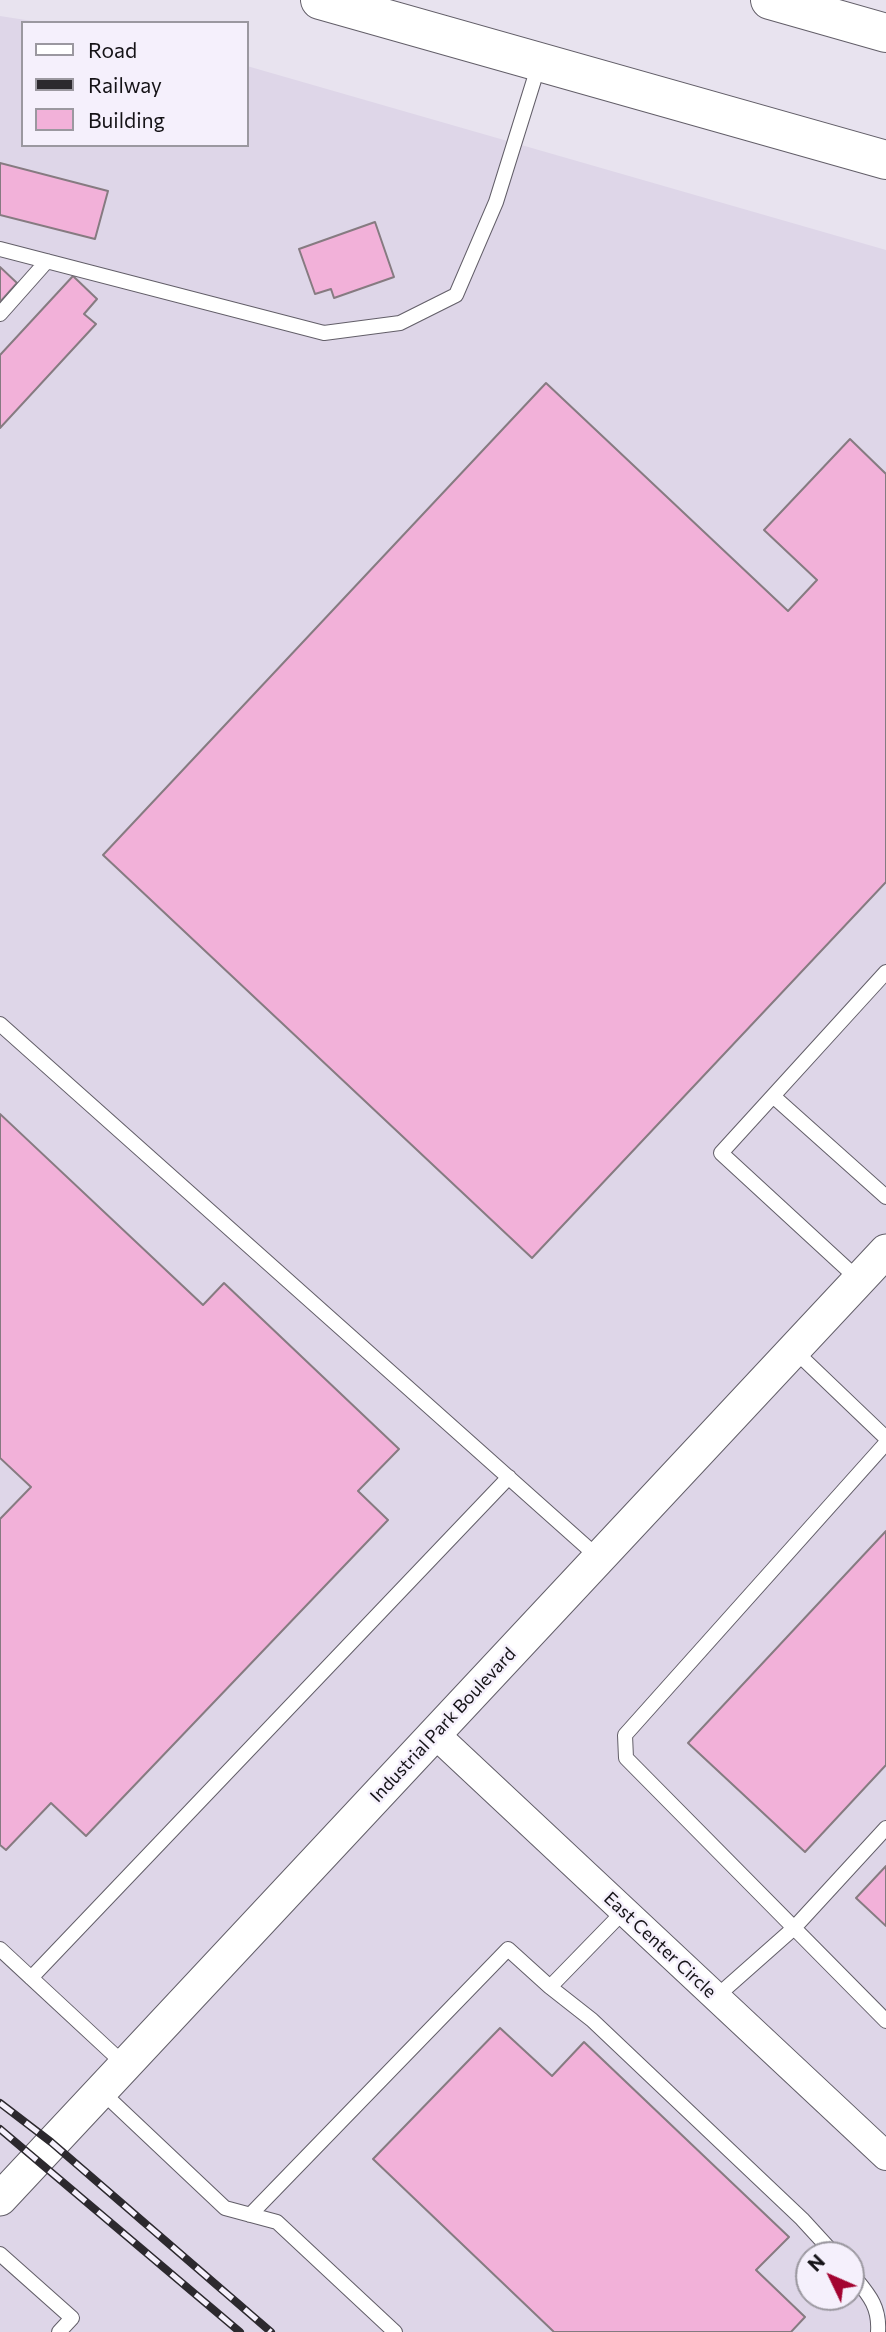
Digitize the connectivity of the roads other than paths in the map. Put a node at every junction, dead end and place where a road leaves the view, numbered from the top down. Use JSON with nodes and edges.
{"nodes":[{"id":1,"x":320,"y":0,"type":"edge"},
{"id":2,"x":770,"y":0,"type":"edge"},
{"id":3,"x":886,"y":33,"type":"edge"},
{"id":4,"x":540,"y":62,"type":"junction"},
{"id":5,"x":886,"y":160,"type":"edge"},
{"id":6,"x":0,"y":249,"type":"edge"},
{"id":7,"x":47,"y":261,"type":"junction"},
{"id":8,"x":0,"y":314,"type":"edge"},
{"id":9,"x":886,"y":972,"type":"edge"},
{"id":10,"x":0,"y":1024,"type":"edge"},
{"id":11,"x":773,"y":1096,"type":"junction"},
{"id":12,"x":886,"y":1197,"type":"edge"},
{"id":13,"x":886,"y":1251,"type":"edge"},
{"id":14,"x":859,"y":1280,"type":"junction"},
{"id":15,"x":794,"y":1349,"type":"junction"},
{"id":16,"x":886,"y":1440,"type":"edge"},
{"id":17,"x":509,"y":1477,"type":"junction"},
{"id":18,"x":599,"y":1558,"type":"junction"},
{"id":19,"x":435,"y":1734,"type":"junction"},
{"id":20,"x":886,"y":1828,"type":"edge"},
{"id":21,"x":624,"y":1911,"type":"junction"},
{"id":22,"x":794,"y":1928,"type":"junction"},
{"id":23,"x":0,"y":1950,"type":"edge"},
{"id":24,"x":31,"y":1978,"type":"junction"},
{"id":25,"x":550,"y":1987,"type":"junction"},
{"id":26,"x":716,"y":1997,"type":"junction"},
{"id":27,"x":886,"y":2021,"type":"edge"},
{"id":28,"x":124,"y":2064,"type":"junction"},
{"id":29,"x":100,"y":2090,"type":"junction"},
{"id":30,"x":886,"y":2156,"type":"edge"},
{"id":31,"x":2,"y":2194,"type":"edge"},
{"id":32,"x":250,"y":2215,"type":"junction"},
{"id":33,"x":823,"y":2241,"type":"edge"},
{"id":34,"x":0,"y":2254,"type":"edge"},
{"id":35,"x":865,"y":2290,"type":"edge"},
{"id":36,"x":59,"y":2332,"type":"edge"},
{"id":37,"x":395,"y":2332,"type":"edge"},
{"id":38,"x":878,"y":2332,"type":"edge"}],
"edges":[{"from":1,"to":4,"type":"highway"},
{"from":2,"to":3,"type":"highway"},
{"from":4,"to":5,"type":"highway"},
{"from":4,"to":7,"type":"lane"},
{"from":6,"to":7,"type":"lane"},
{"from":7,"to":8,"type":"lane"},
{"from":9,"to":11,"type":"lane"},
{"from":10,"to":17,"type":"lane"},
{"from":11,"to":12,"type":"lane"},
{"from":11,"to":14,"type":"lane"},
{"from":13,"to":14,"type":"street","name":"Industrial Park Boulevard"},
{"from":14,"to":15,"type":"street","name":"Industrial Park Boulevard"},
{"from":15,"to":16,"type":"lane"},
{"from":15,"to":18,"type":"street","name":"Industrial Park Boulevard"},
{"from":16,"to":22,"type":"lane"},
{"from":17,"to":18,"type":"lane"},
{"from":17,"to":24,"type":"lane"},
{"from":18,"to":19,"type":"street","name":"Industrial Park Boulevard"},
{"from":19,"to":21,"type":"street","name":"East Center Circle"},
{"from":19,"to":28,"type":"street","name":"Industrial Park Boulevard"},
{"from":20,"to":22,"type":"lane"},
{"from":21,"to":25,"type":"lane"},
{"from":21,"to":26,"type":"street","name":"East Center Circle"},
{"from":22,"to":26,"type":"lane"},
{"from":22,"to":27,"type":"lane"},
{"from":23,"to":24,"type":"lane"},
{"from":24,"to":28,"type":"lane"},
{"from":25,"to":32,"type":"lane"},
{"from":25,"to":33,"type":"lane"},
{"from":26,"to":30,"type":"street","name":"East Center Circle"},
{"from":28,"to":29,"type":"street","name":"Industrial Park Boulevard"},
{"from":29,"to":31,"type":"street","name":"Industrial Park Boulevard"},
{"from":29,"to":32,"type":"lane"},
{"from":32,"to":37,"type":"lane"},
{"from":34,"to":36,"type":"lane"},
{"from":35,"to":38,"type":"lane"}]}
